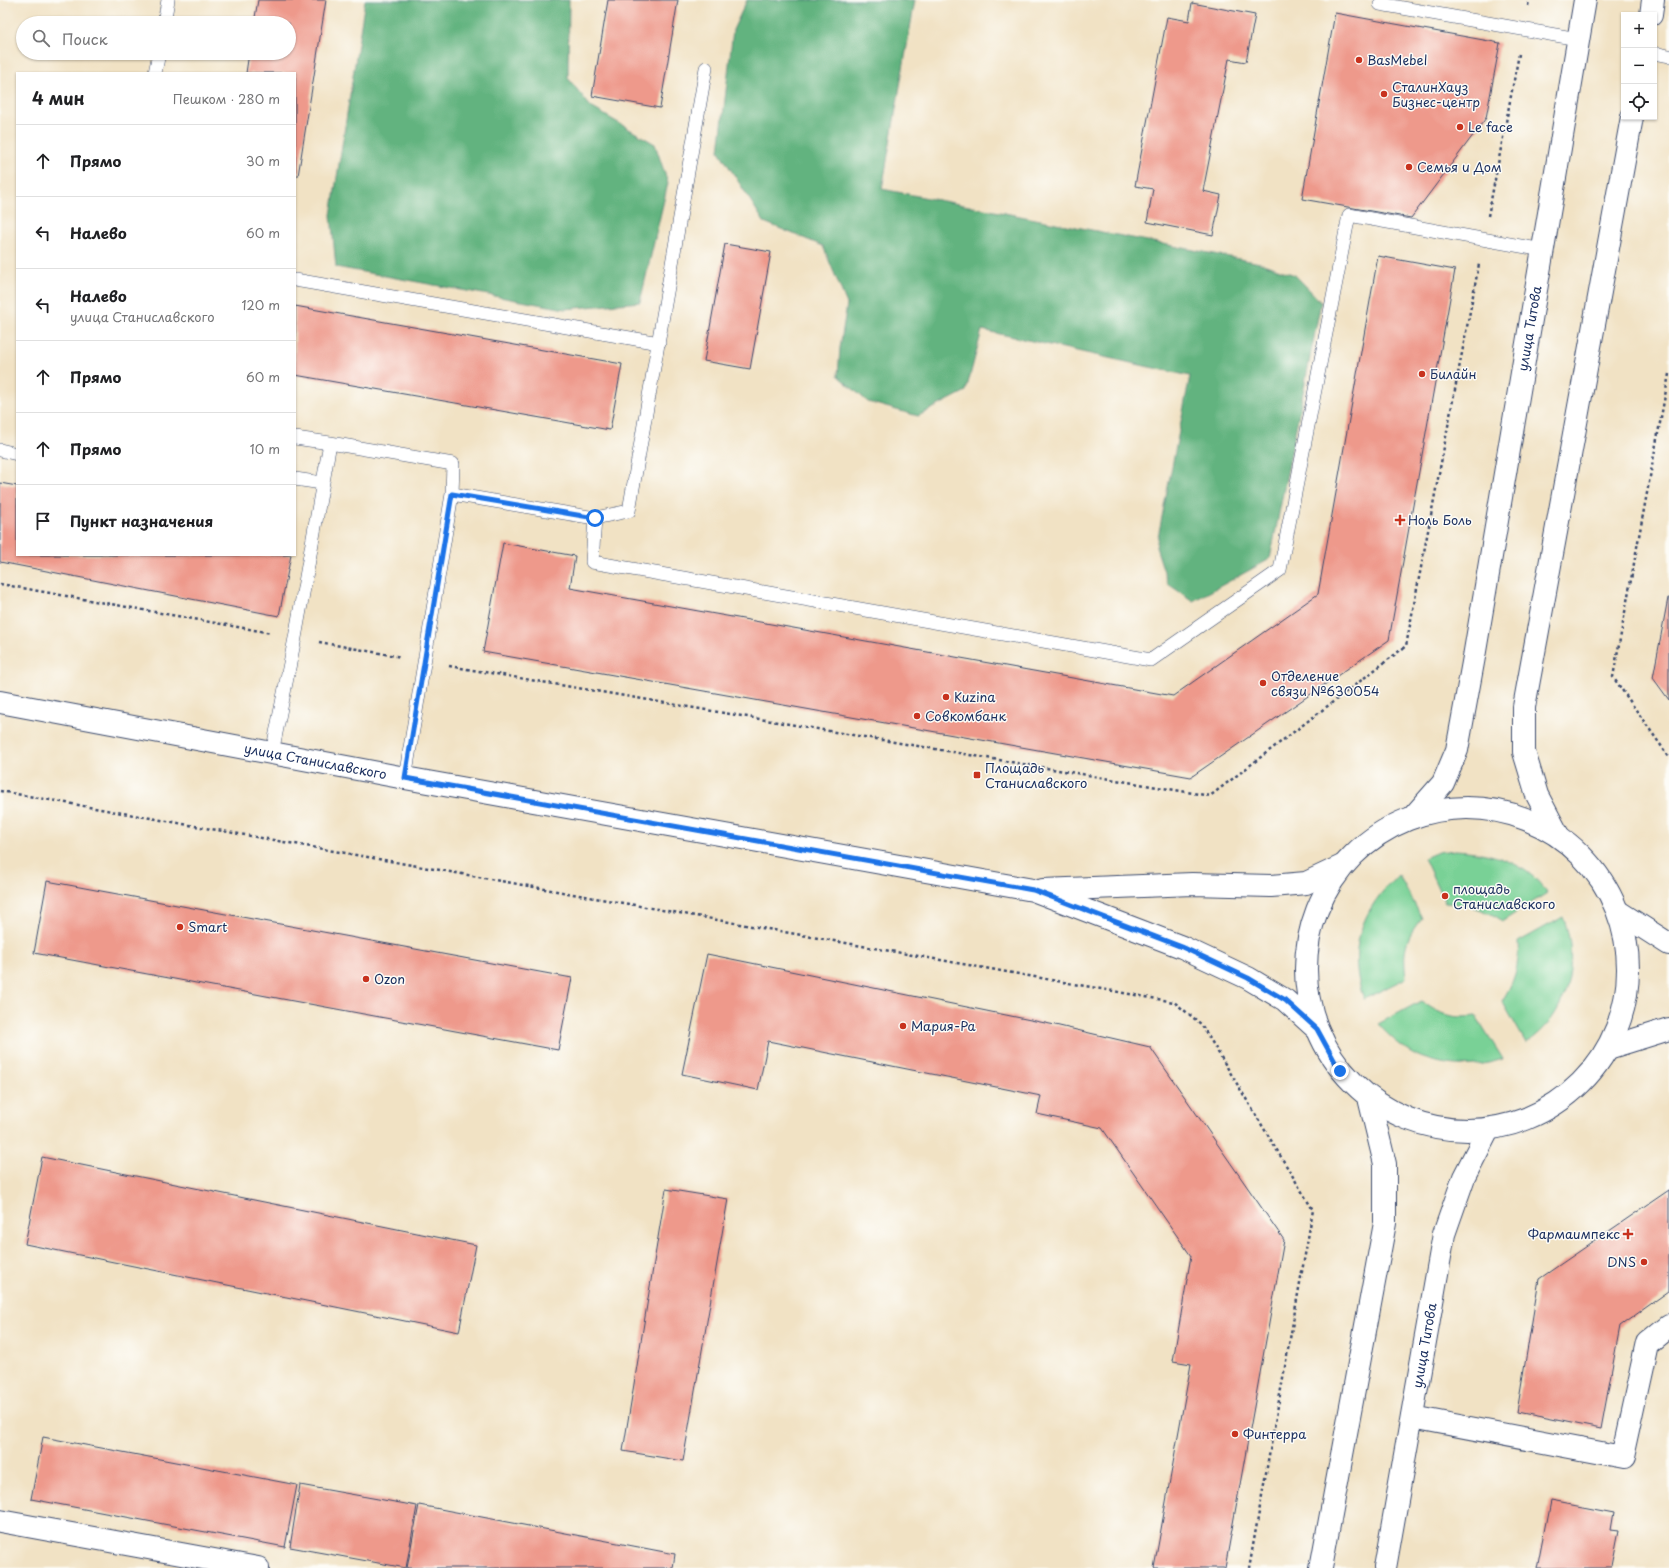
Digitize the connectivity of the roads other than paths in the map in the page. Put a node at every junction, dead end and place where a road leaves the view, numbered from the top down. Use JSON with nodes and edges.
{"nodes":[{"id":1,"x":168,"y":0,"type":"edge"},
{"id":2,"x":1585,"y":0,"type":"edge"},
{"id":3,"x":1653,"y":0,"type":"edge"},
{"id":4,"x":1380,"y":4,"type":"dead end"},
{"id":5,"x":1651,"y":12,"type":"edge"},
{"id":6,"x":165,"y":16,"type":"edge"},
{"id":7,"x":1578,"y":39,"type":"junction"},
{"id":8,"x":1657,"y":54,"type":"edge"},
{"id":9,"x":1669,"y":56,"type":"edge"},
{"id":10,"x":158,"y":60,"type":"edge"},
{"id":11,"x":706,"y":68,"type":"dead end"},
{"id":12,"x":155,"y":72,"type":"edge"},
{"id":13,"x":1631,"y":120,"type":"edge"},
{"id":14,"x":1542,"y":250,"type":"junction"},
{"id":15,"x":296,"y":280,"type":"edge"},
{"id":16,"x":659,"y":343,"type":"junction"},
{"id":17,"x":296,"y":438,"type":"edge"},
{"id":18,"x":330,"y":443,"type":"junction"},
{"id":19,"x":0,"y":450,"type":"edge"},
{"id":20,"x":16,"y":454,"type":"edge"},
{"id":21,"x":296,"y":479,"type":"edge"},
{"id":22,"x":322,"y":484,"type":"junction"},
{"id":23,"x":452,"y":494,"type":"junction"},
{"id":24,"x":595,"y":518,"type":"junction"},
{"id":25,"x":0,"y":702,"type":"edge"},
{"id":26,"x":272,"y":753,"type":"junction"},
{"id":27,"x":405,"y":778,"type":"junction"},
{"id":28,"x":1413,"y":817,"type":"junction"},
{"id":29,"x":1558,"y":835,"type":"junction"},
{"id":30,"x":1342,"y":866,"type":"junction"},
{"id":31,"x":1033,"y":890,"type":"junction"},
{"id":32,"x":1618,"y":912,"type":"junction"},
{"id":33,"x":1669,"y":944,"type":"edge"},
{"id":34,"x":1317,"y":1029,"type":"junction"},
{"id":35,"x":1669,"y":1029,"type":"edge"},
{"id":36,"x":1608,"y":1048,"type":"junction"},
{"id":37,"x":1369,"y":1098,"type":"junction"},
{"id":38,"x":1488,"y":1130,"type":"junction"},
{"id":39,"x":1669,"y":1325,"type":"edge"},
{"id":40,"x":1412,"y":1417,"type":"junction"},
{"id":41,"x":0,"y":1521,"type":"edge"},
{"id":42,"x":258,"y":1568,"type":"edge"},
{"id":43,"x":1321,"y":1568,"type":"edge"},
{"id":44,"x":1385,"y":1568,"type":"edge"}],
"edges":[{"from":1,"to":6,"type":"lane"},
{"from":2,"to":7,"type":"main road","name":"улица Титова"},
{"from":3,"to":5,"type":"main road"},
{"from":4,"to":7,"type":"lane"},
{"from":7,"to":14,"type":"main road","name":"улица Титова"},
{"from":8,"to":9,"type":"lane"},
{"from":10,"to":12,"type":"lane"},
{"from":11,"to":16,"type":"lane"},
{"from":13,"to":29,"type":"main road"},
{"from":14,"to":24,"type":"lane"},
{"from":14,"to":28,"type":"main road","name":"улица Титова"},
{"from":15,"to":16,"type":"lane"},
{"from":16,"to":24,"type":"lane"},
{"from":17,"to":18,"type":"lane"},
{"from":18,"to":22,"type":"lane"},
{"from":18,"to":23,"type":"lane"},
{"from":19,"to":20,"type":"lane"},
{"from":21,"to":22,"type":"lane"},
{"from":22,"to":26,"type":"lane"},
{"from":23,"to":24,"type":"lane"},
{"from":23,"to":27,"type":"lane"},
{"from":25,"to":26,"type":"main road","name":"улица Станиславского"},
{"from":26,"to":27,"type":"main road","name":"улица Станиславского"},
{"from":27,"to":31,"type":"main road","name":"улица Станиславского"},
{"from":28,"to":29,"type":"main road"},
{"from":28,"to":30,"type":"main road"},
{"from":29,"to":32,"type":"main road"},
{"from":30,"to":31,"type":"main road"},
{"from":30,"to":34,"type":"main road"},
{"from":31,"to":34,"type":"main road"},
{"from":32,"to":33,"type":"main road"},
{"from":32,"to":36,"type":"main road"},
{"from":34,"to":37,"type":"main road"},
{"from":35,"to":36,"type":"main road"},
{"from":36,"to":38,"type":"main road"},
{"from":37,"to":38,"type":"main road"},
{"from":37,"to":43,"type":"main road"},
{"from":38,"to":40,"type":"main road","name":"улица Титова"},
{"from":39,"to":40,"type":"main road"},
{"from":40,"to":44,"type":"main road","name":"улица Титова"},
{"from":41,"to":42,"type":"main road"}]}
